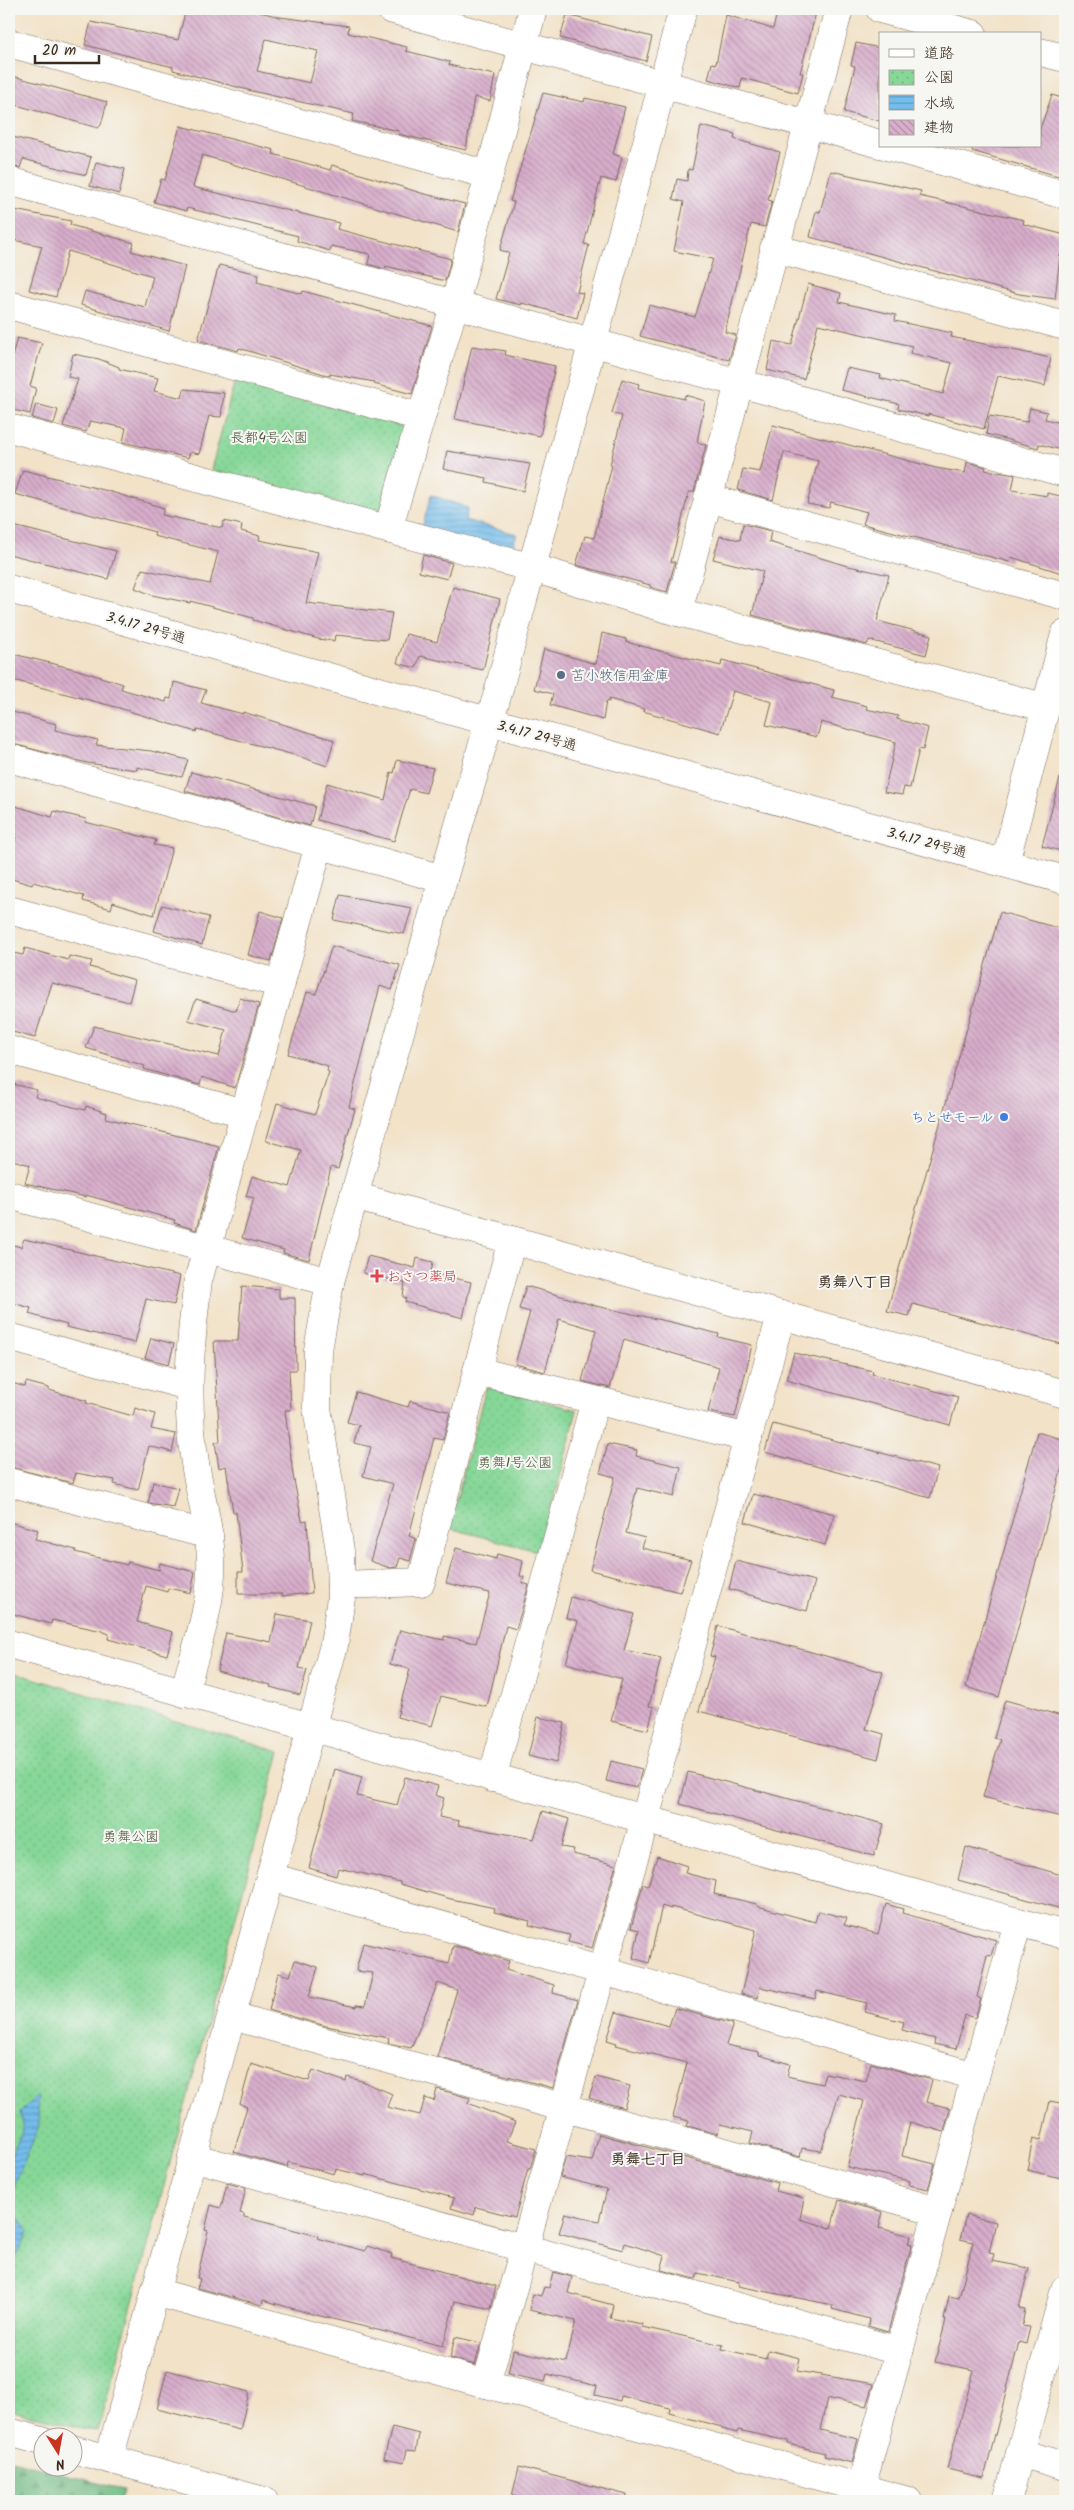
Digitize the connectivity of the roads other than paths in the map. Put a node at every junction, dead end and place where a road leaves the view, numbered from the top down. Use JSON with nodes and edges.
{"nodes":[{"id":1,"x":390,"y":9,"type":"edge"},
{"id":2,"x":533,"y":9,"type":"edge"},
{"id":3,"x":683,"y":9,"type":"edge"},
{"id":4,"x":839,"y":9,"type":"edge"},
{"id":5,"x":880,"y":9,"type":"edge"},
{"id":6,"x":966,"y":32,"type":"edge"},
{"id":7,"x":9,"y":43,"type":"edge"},
{"id":8,"x":523,"y":46,"type":"junction"},
{"id":9,"x":1042,"y":52,"type":"edge"},
{"id":10,"x":1065,"y":58,"type":"edge"},
{"id":11,"x":663,"y":84,"type":"junction"},
{"id":12,"x":808,"y":124,"type":"junction"},
{"id":13,"x":879,"y":144,"type":"edge"},
{"id":14,"x":895,"y":148,"type":"edge"},
{"id":15,"x":489,"y":175,"type":"junction"},
{"id":16,"x":9,"y":181,"type":"edge"},
{"id":17,"x":1065,"y":196,"type":"edge"},
{"id":18,"x":774,"y":248,"type":"junction"},
{"id":19,"x":455,"y":303,"type":"junction"},
{"id":20,"x":9,"y":305,"type":"edge"},
{"id":21,"x":1065,"y":326,"type":"edge"},
{"id":22,"x":595,"y":341,"type":"junction"},
{"id":23,"x":739,"y":382,"type":"junction"},
{"id":24,"x":421,"y":417,"type":"junction"},
{"id":25,"x":9,"y":428,"type":"edge"},
{"id":26,"x":1065,"y":472,"type":"edge"},
{"id":27,"x":708,"y":498,"type":"junction"},
{"id":28,"x":388,"y":528,"type":"junction"},
{"id":29,"x":533,"y":568,"type":"junction"},
{"id":30,"x":9,"y":589,"type":"edge"},
{"id":31,"x":1065,"y":596,"type":"edge"},
{"id":32,"x":678,"y":612,"type":"junction"},
{"id":33,"x":1065,"y":634,"type":"edge"},
{"id":34,"x":1044,"y":707,"type":"junction"},
{"id":35,"x":489,"y":722,"type":"junction"},
{"id":36,"x":9,"y":758,"type":"edge"},
{"id":37,"x":319,"y":845,"type":"junction"},
{"id":38,"x":1005,"y":863,"type":"junction"},
{"id":39,"x":443,"y":879,"type":"junction"},
{"id":40,"x":1065,"y":880,"type":"edge"},
{"id":41,"x":9,"y":910,"type":"edge"},
{"id":42,"x":280,"y":984,"type":"junction"},
{"id":43,"x":9,"y":1050,"type":"edge"},
{"id":44,"x":244,"y":1113,"type":"junction"},
{"id":45,"x":9,"y":1195,"type":"edge"},
{"id":46,"x":354,"y":1196,"type":"junction"},
{"id":47,"x":512,"y":1240,"type":"junction"},
{"id":48,"x":207,"y":1249,"type":"junction"},
{"id":49,"x":330,"y":1282,"type":"junction"},
{"id":50,"x":781,"y":1315,"type":"junction"},
{"id":51,"x":9,"y":1337,"type":"edge"},
{"id":52,"x":477,"y":1371,"type":"junction"},
{"id":53,"x":188,"y":1386,"type":"junction"},
{"id":54,"x":1065,"y":1394,"type":"edge"},
{"id":55,"x":596,"y":1400,"type":"junction"},
{"id":56,"x":748,"y":1438,"type":"junction"},
{"id":57,"x":9,"y":1482,"type":"edge"},
{"id":58,"x":209,"y":1535,"type":"junction"},
{"id":59,"x":341,"y":1585,"type":"junction"},
{"id":60,"x":9,"y":1644,"type":"edge"},
{"id":61,"x":184,"y":1693,"type":"junction"},
{"id":62,"x":311,"y":1729,"type":"junction"},
{"id":63,"x":492,"y":1778,"type":"junction"},
{"id":64,"x":645,"y":1819,"type":"junction"},
{"id":65,"x":270,"y":1877,"type":"junction"},
{"id":66,"x":1018,"y":1922,"type":"junction"},
{"id":67,"x":1065,"y":1935,"type":"edge"},
{"id":68,"x":602,"y":1972,"type":"junction"},
{"id":69,"x":232,"y":2016,"type":"junction"},
{"id":70,"x":975,"y":2076,"type":"junction"},
{"id":71,"x":563,"y":2109,"type":"junction"},
{"id":72,"x":192,"y":2157,"type":"junction"},
{"id":73,"x":938,"y":2211,"type":"junction"},
{"id":74,"x":524,"y":2247,"type":"junction"},
{"id":75,"x":1065,"y":2289,"type":"edge"},
{"id":76,"x":155,"y":2292,"type":"junction"},
{"id":77,"x":899,"y":2351,"type":"junction"},
{"id":78,"x":486,"y":2384,"type":"junction"},
{"id":79,"x":9,"y":2432,"type":"edge"},
{"id":80,"x":32,"y":2438,"type":"edge"},
{"id":81,"x":82,"y":2452,"type":"edge"},
{"id":82,"x":1020,"y":2453,"type":"junction"},
{"id":83,"x":109,"y":2459,"type":"junction"},
{"id":84,"x":1065,"y":2466,"type":"edge"},
{"id":85,"x":861,"y":2488,"type":"junction"},
{"id":86,"x":264,"y":2501,"type":"edge"},
{"id":87,"x":908,"y":2501,"type":"edge"},
{"id":88,"x":1007,"y":2501,"type":"edge"}],
"edges":[{"from":1,"to":8,"type":"street"},
{"from":2,"to":8,"type":"street"},
{"from":3,"to":11,"type":"street"},
{"from":4,"to":12,"type":"street"},
{"from":5,"to":6,"type":"street"},
{"from":7,"to":15,"type":"street"},
{"from":8,"to":11,"type":"street"},
{"from":8,"to":15,"type":"street"},
{"from":9,"to":10,"type":"street"},
{"from":11,"to":12,"type":"street"},
{"from":11,"to":22,"type":"street"},
{"from":12,"to":13,"type":"street"},
{"from":12,"to":18,"type":"street"},
{"from":14,"to":17,"type":"street"},
{"from":15,"to":19,"type":"street"},
{"from":16,"to":19,"type":"street"},
{"from":18,"to":21,"type":"street"},
{"from":18,"to":23,"type":"street"},
{"from":19,"to":22,"type":"street"},
{"from":19,"to":24,"type":"street"},
{"from":20,"to":24,"type":"street"},
{"from":22,"to":23,"type":"street"},
{"from":22,"to":29,"type":"street"},
{"from":23,"to":26,"type":"street"},
{"from":23,"to":27,"type":"street"},
{"from":24,"to":28,"type":"street"},
{"from":25,"to":28,"type":"street"},
{"from":27,"to":31,"type":"street"},
{"from":27,"to":32,"type":"street"},
{"from":28,"to":29,"type":"street"},
{"from":29,"to":32,"type":"street"},
{"from":29,"to":35,"type":"street"},
{"from":30,"to":35,"type":"street","name":"3.4.17 29号通"},
{"from":32,"to":34,"type":"street"},
{"from":33,"to":34,"type":"street"},
{"from":34,"to":38,"type":"street"},
{"from":35,"to":38,"type":"street","name":"3.4.17 29号通"},
{"from":35,"to":39,"type":"street"},
{"from":36,"to":37,"type":"street"},
{"from":37,"to":39,"type":"street"},
{"from":37,"to":42,"type":"street"},
{"from":38,"to":40,"type":"street","name":"3.4.17 29号通"},
{"from":39,"to":46,"type":"street"},
{"from":41,"to":42,"type":"street"},
{"from":42,"to":44,"type":"street"},
{"from":43,"to":44,"type":"street"},
{"from":44,"to":48,"type":"street"},
{"from":45,"to":48,"type":"street"},
{"from":46,"to":47,"type":"street"},
{"from":46,"to":49,"type":"street"},
{"from":47,"to":50,"type":"street"},
{"from":47,"to":52,"type":"street"},
{"from":48,"to":49,"type":"street"},
{"from":48,"to":53,"type":"street"},
{"from":49,"to":59,"type":"street"},
{"from":50,"to":54,"type":"street"},
{"from":50,"to":56,"type":"street"},
{"from":51,"to":53,"type":"street"},
{"from":52,"to":55,"type":"street"},
{"from":52,"to":59,"type":"street"},
{"from":53,"to":58,"type":"street"},
{"from":55,"to":56,"type":"street"},
{"from":55,"to":63,"type":"street"},
{"from":56,"to":64,"type":"street"},
{"from":57,"to":58,"type":"street"},
{"from":58,"to":61,"type":"street"},
{"from":59,"to":62,"type":"street"},
{"from":60,"to":61,"type":"street"},
{"from":61,"to":62,"type":"street"},
{"from":62,"to":63,"type":"street"},
{"from":62,"to":65,"type":"street"},
{"from":63,"to":64,"type":"street"},
{"from":64,"to":66,"type":"street"},
{"from":64,"to":68,"type":"street"},
{"from":65,"to":68,"type":"street"},
{"from":65,"to":69,"type":"street"},
{"from":66,"to":67,"type":"street"},
{"from":66,"to":70,"type":"street"},
{"from":68,"to":70,"type":"street"},
{"from":68,"to":71,"type":"street"},
{"from":69,"to":71,"type":"street"},
{"from":69,"to":72,"type":"street"},
{"from":70,"to":73,"type":"street"},
{"from":71,"to":73,"type":"street"},
{"from":71,"to":74,"type":"street"},
{"from":72,"to":74,"type":"street"},
{"from":72,"to":76,"type":"street"},
{"from":73,"to":77,"type":"street"},
{"from":74,"to":77,"type":"street"},
{"from":74,"to":78,"type":"street"},
{"from":75,"to":82,"type":"street"},
{"from":76,"to":78,"type":"street"},
{"from":76,"to":83,"type":"street"},
{"from":77,"to":85,"type":"street"},
{"from":78,"to":85,"type":"street"},
{"from":79,"to":80,"type":"street"},
{"from":81,"to":83,"type":"street"},
{"from":82,"to":84,"type":"street"},
{"from":82,"to":88,"type":"street"},
{"from":83,"to":86,"type":"street"},
{"from":85,"to":87,"type":"street"}]}
